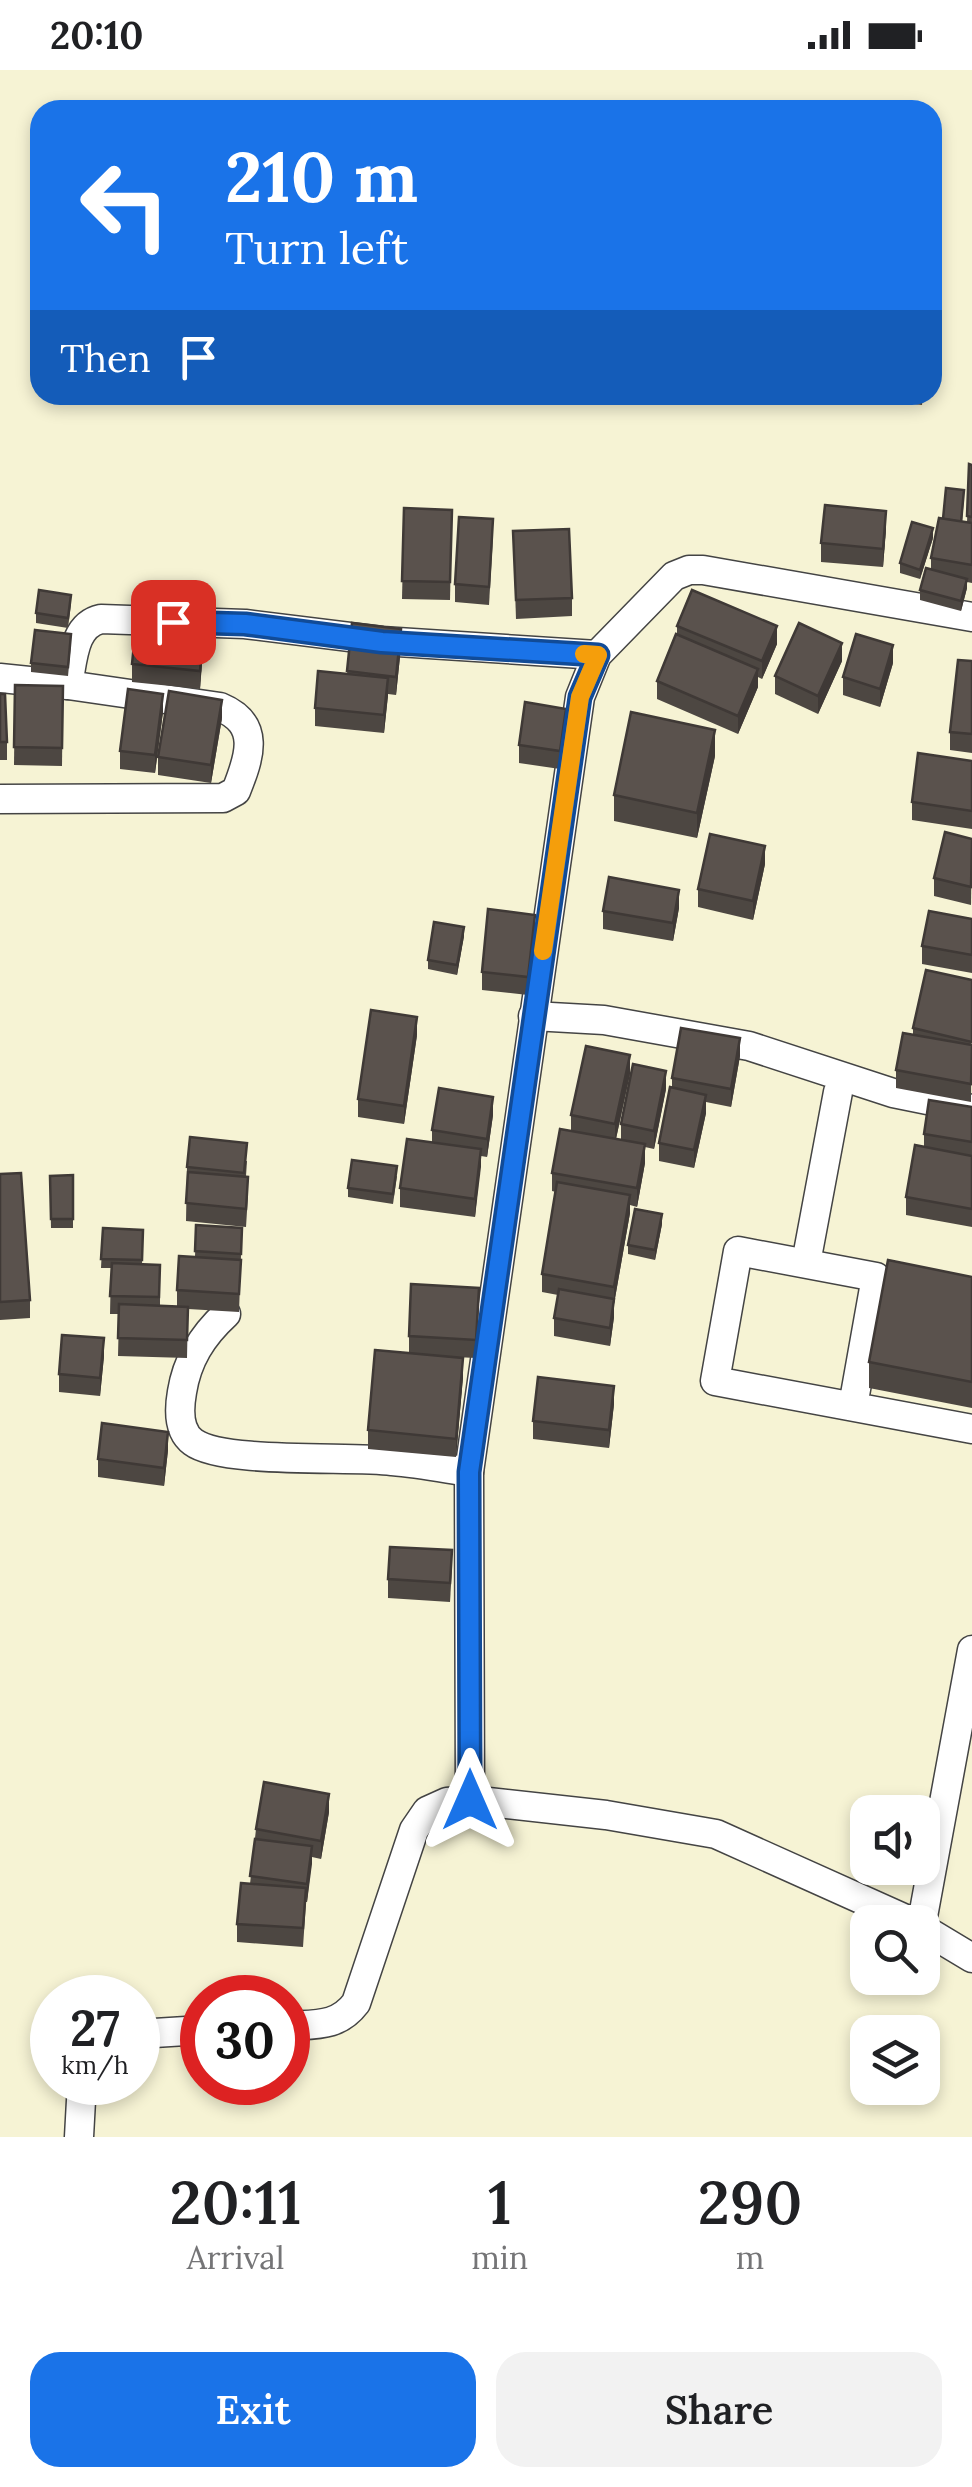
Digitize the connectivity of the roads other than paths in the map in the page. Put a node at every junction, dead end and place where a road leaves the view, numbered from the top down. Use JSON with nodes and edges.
{"nodes":[{"id":1,"x":972,"y":616,"type":"edge"},
{"id":2,"x":598,"y":655,"type":"junction"},
{"id":3,"x":0,"y":678,"type":"edge"},
{"id":4,"x":68,"y":685,"type":"junction"},
{"id":5,"x":0,"y":800,"type":"edge"},
{"id":6,"x":533,"y":1016,"type":"junction"},
{"id":7,"x":838,"y":1092,"type":"dead end"},
{"id":8,"x":972,"y":1109,"type":"edge"},
{"id":9,"x":806,"y":1263,"type":"junction"},
{"id":10,"x":226,"y":1314,"type":"edge"},
{"id":11,"x":853,"y":1406,"type":"junction"},
{"id":12,"x":972,"y":1429,"type":"edge"},
{"id":13,"x":469,"y":1472,"type":"junction"},
{"id":14,"x":972,"y":1650,"type":"edge"},
{"id":15,"x":470,"y":1800,"type":"junction"},
{"id":16,"x":874,"y":1905,"type":"edge"},
{"id":17,"x":926,"y":1905,"type":"edge"},
{"id":18,"x":940,"y":1937,"type":"edge"},
{"id":19,"x":972,"y":1958,"type":"edge"},
{"id":20,"x":310,"y":2025,"type":"edge"},
{"id":21,"x":81,"y":2105,"type":"edge"},
{"id":22,"x":79,"y":2137,"type":"edge"}],
"edges":[{"from":1,"to":2,"type":"street"},
{"from":2,"to":4,"type":"street"},
{"from":2,"to":6,"type":"street"},
{"from":3,"to":4,"type":"street"},
{"from":4,"to":5,"type":"street"},
{"from":6,"to":8,"type":"street"},
{"from":6,"to":13,"type":"street"},
{"from":7,"to":9,"type":"street"},
{"from":9,"to":11,"type":"street"},
{"from":9,"to":11,"type":"street"},
{"from":10,"to":13,"type":"street"},
{"from":11,"to":12,"type":"street"},
{"from":13,"to":15,"type":"street"},
{"from":14,"to":17,"type":"street"},
{"from":15,"to":16,"type":"street"},
{"from":15,"to":20,"type":"street"},
{"from":18,"to":19,"type":"street"},
{"from":21,"to":22,"type":"street"}]}
